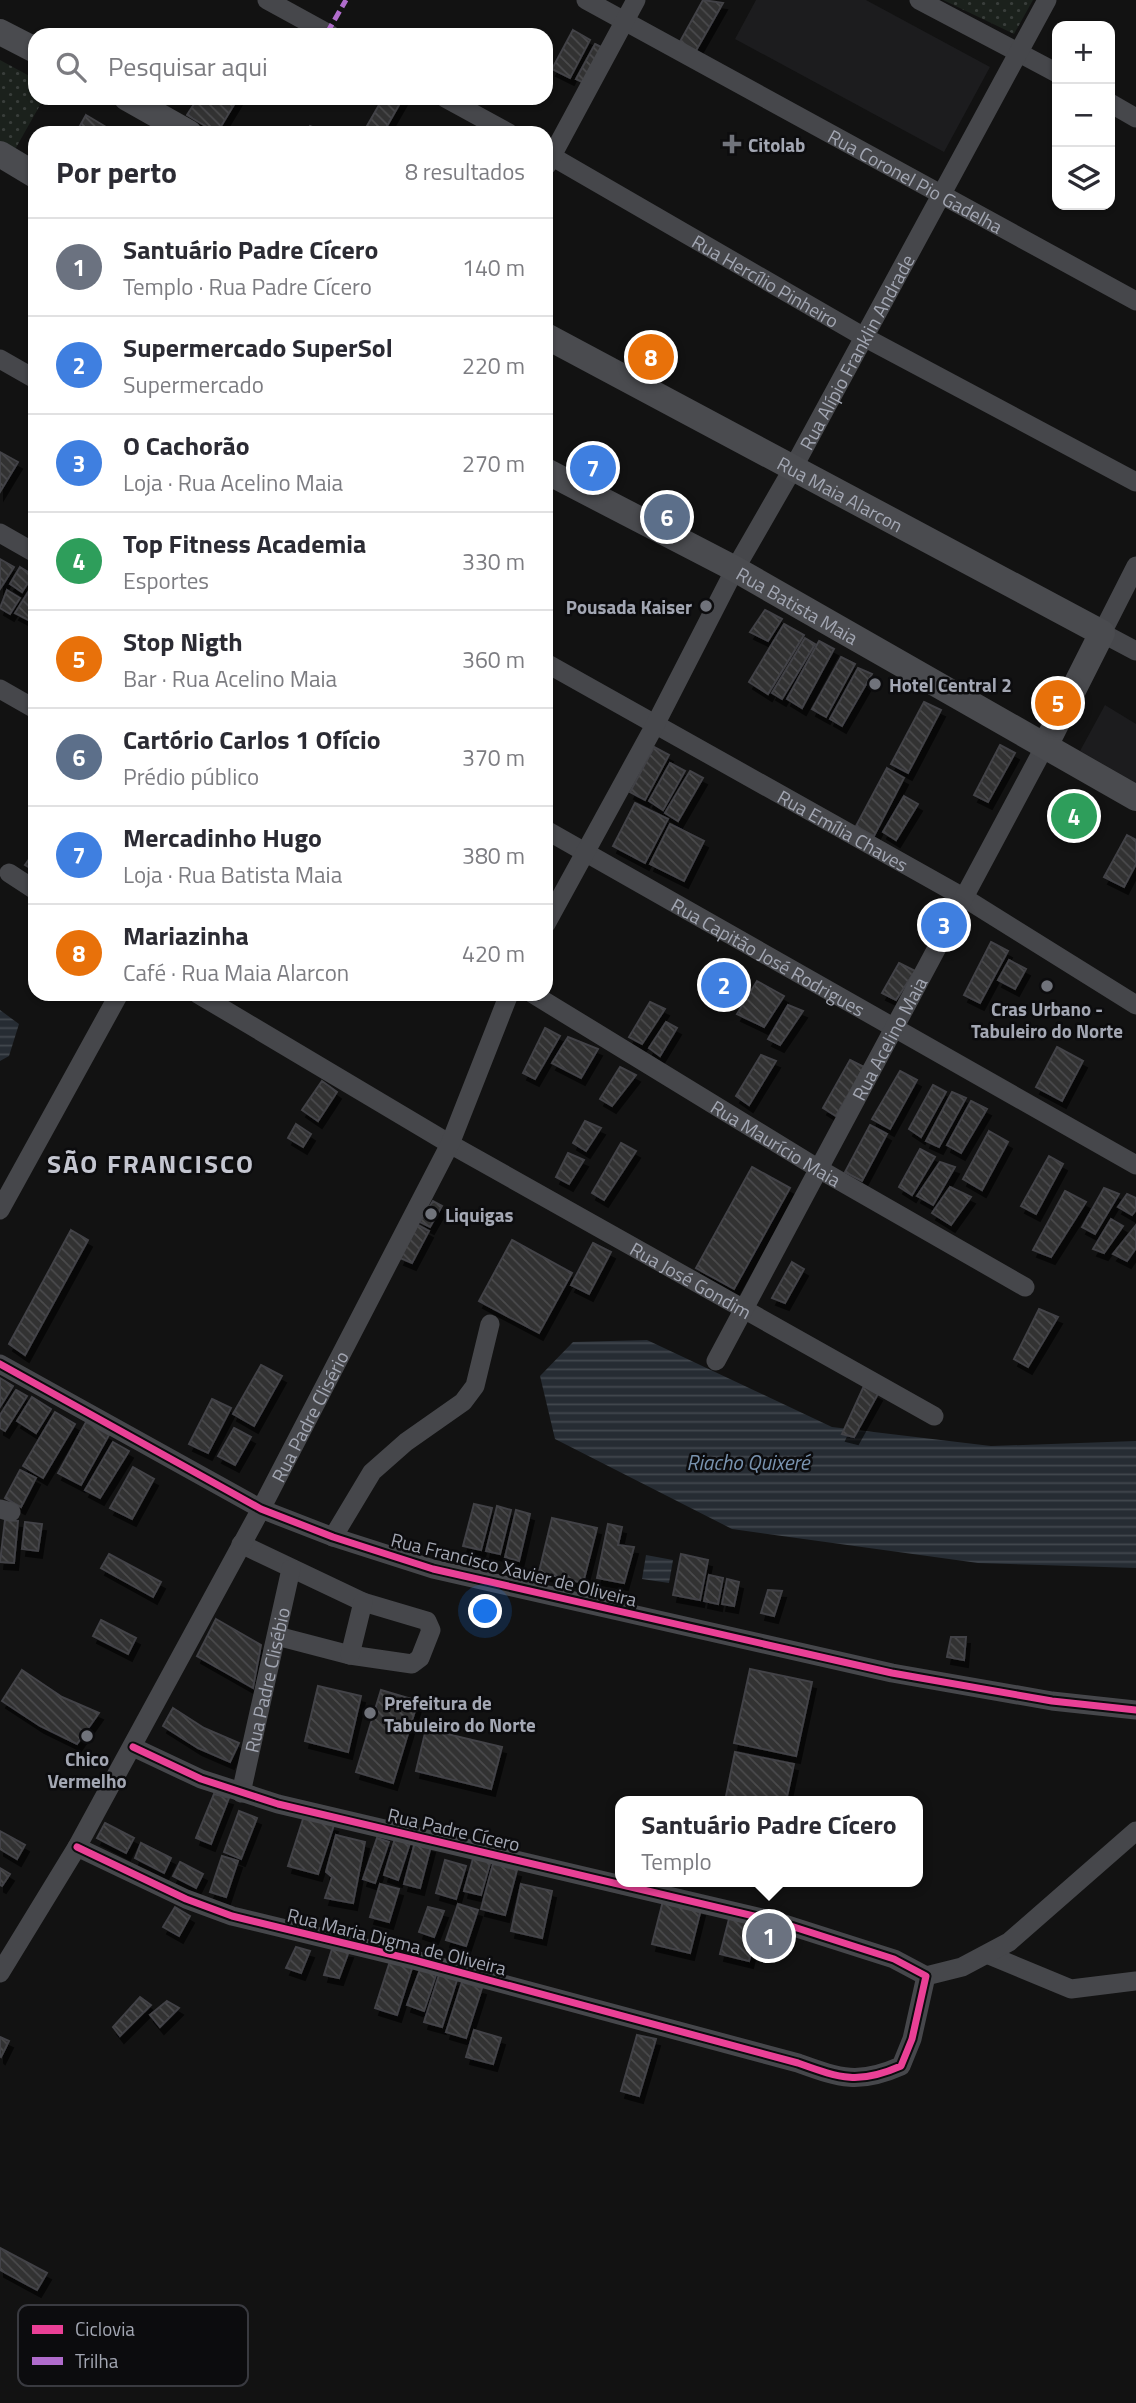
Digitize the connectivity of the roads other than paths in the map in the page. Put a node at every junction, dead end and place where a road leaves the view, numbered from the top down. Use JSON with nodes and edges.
{"nodes":[{"id":1,"x":267,"y":0,"type":"edge"},
{"id":2,"x":586,"y":0,"type":"edge"},
{"id":3,"x":636,"y":0,"type":"edge"},
{"id":4,"x":919,"y":0,"type":"edge"},
{"id":5,"x":1047,"y":0,"type":"edge"},
{"id":6,"x":625,"y":22,"type":"junction"},
{"id":7,"x":318,"y":28,"type":"edge"},
{"id":8,"x":0,"y":32,"type":"edge"},
{"id":9,"x":28,"y":46,"type":"edge"},
{"id":10,"x":1019,"y":51,"type":"junction"},
{"id":11,"x":1052,"y":70,"type":"edge"},
{"id":12,"x":139,"y":105,"type":"edge"},
{"id":13,"x":458,"y":105,"type":"edge"},
{"id":14,"x":1115,"y":106,"type":"edge"},
{"id":15,"x":1136,"y":118,"type":"edge"},
{"id":16,"x":177,"y":126,"type":"edge"},
{"id":17,"x":496,"y":126,"type":"edge"},
{"id":18,"x":553,"y":150,"type":"edge"},
{"id":19,"x":0,"y":154,"type":"edge"},
{"id":20,"x":553,"y":162,"type":"edge"},
{"id":21,"x":28,"y":170,"type":"edge"},
{"id":22,"x":942,"y":195,"type":"junction"},
{"id":23,"x":1136,"y":301,"type":"edge"},
{"id":24,"x":864,"y":337,"type":"junction"},
{"id":25,"x":553,"y":340,"type":"edge"},
{"id":26,"x":0,"y":359,"type":"edge"},
{"id":27,"x":28,"y":375,"type":"edge"},
{"id":28,"x":792,"y":470,"type":"junction"},
{"id":29,"x":553,"y":475,"type":"edge"},
{"id":30,"x":1136,"y":482,"type":"edge"},
{"id":31,"x":0,"y":533,"type":"edge"},
{"id":32,"x":28,"y":549,"type":"edge"},
{"id":33,"x":1136,"y":566,"type":"edge"},
{"id":34,"x":735,"y":569,"type":"junction"},
{"id":35,"x":1102,"y":633,"type":"junction"},
{"id":36,"x":1136,"y":651,"type":"edge"},
{"id":37,"x":553,"y":667,"type":"edge"},
{"id":38,"x":0,"y":689,"type":"edge"},
{"id":39,"x":28,"y":705,"type":"edge"},
{"id":40,"x":655,"y":725,"type":"junction"},
{"id":41,"x":1046,"y":744,"type":"junction"},
{"id":42,"x":1136,"y":798,"type":"edge"},
{"id":43,"x":553,"y":834,"type":"edge"},
{"id":44,"x":587,"y":851,"type":"junction"},
{"id":45,"x":9,"y":873,"type":"dead end"},
{"id":46,"x":28,"y":885,"type":"edge"},
{"id":47,"x":963,"y":897,"type":"junction"},
{"id":48,"x":553,"y":912,"type":"edge"},
{"id":49,"x":115,"y":1001,"type":"edge"},
{"id":50,"x":210,"y":1001,"type":"edge"},
{"id":51,"x":506,"y":1001,"type":"edge"},
{"id":52,"x":544,"y":1001,"type":"edge"},
{"id":53,"x":1136,"y":1005,"type":"edge"},
{"id":54,"x":895,"y":1029,"type":"junction"},
{"id":55,"x":450,"y":1144,"type":"junction"},
{"id":56,"x":1136,"y":1165,"type":"edge"},
{"id":57,"x":820,"y":1169,"type":"junction"},
{"id":58,"x":0,"y":1210,"type":"edge"},
{"id":59,"x":1025,"y":1287,"type":"dead end"},
{"id":60,"x":744,"y":1310,"type":"junction"},
{"id":61,"x":490,"y":1324,"type":"dead end"},
{"id":62,"x":716,"y":1361,"type":"dead end"},
{"id":63,"x":0,"y":1364,"type":"edge"},
{"id":64,"x":934,"y":1416,"type":"dead end"},
{"id":65,"x":261,"y":1509,"type":"junction"},
{"id":66,"x":334,"y":1537,"type":"junction"},
{"id":67,"x":241,"y":1544,"type":"junction"},
{"id":68,"x":291,"y":1569,"type":"junction"},
{"id":69,"x":363,"y":1602,"type":"junction"},
{"id":70,"x":277,"y":1636,"type":"junction"},
{"id":71,"x":350,"y":1654,"type":"junction"},
{"id":72,"x":1136,"y":1710,"type":"edge"},
{"id":73,"x":133,"y":1747,"type":"junction"},
{"id":74,"x":241,"y":1793,"type":"junction"},
{"id":75,"x":1136,"y":1831,"type":"edge"},
{"id":76,"x":77,"y":1847,"type":"junction"},
{"id":77,"x":615,"y":1883,"type":"edge"},
{"id":78,"x":633,"y":1887,"type":"edge"},
{"id":79,"x":989,"y":1955,"type":"junction"},
{"id":80,"x":0,"y":1973,"type":"edge"},
{"id":81,"x":926,"y":1976,"type":"junction"},
{"id":82,"x":1136,"y":1981,"type":"edge"}],
"edges":[{"from":1,"to":7,"type":"street"},
{"from":2,"to":6,"type":"street","name":"Rua Coronel Pio Gadelha"},
{"from":3,"to":6,"type":"street"},
{"from":4,"to":10,"type":"street"},
{"from":5,"to":10,"type":"street","name":"Rua Alípio Franklin Andrade"},
{"from":6,"to":18,"type":"street"},
{"from":6,"to":22,"type":"street","name":"Rua Coronel Pio Gadelha"},
{"from":8,"to":9,"type":"main road"},
{"from":10,"to":11,"type":"street"},
{"from":10,"to":22,"type":"street","name":"Rua Alípio Franklin Andrade"},
{"from":12,"to":16,"type":"main road"},
{"from":13,"to":17,"type":"street"},
{"from":14,"to":15,"type":"street"},
{"from":19,"to":21,"type":"main road"},
{"from":20,"to":24,"type":"street","name":"Rua Hercílio Pinheiro"},
{"from":22,"to":23,"type":"street","name":"Rua Coronel Pio Gadelha"},
{"from":22,"to":24,"type":"street","name":"Rua Alípio Franklin Andrade"},
{"from":24,"to":28,"type":"street","name":"Rua Alípio Franklin Andrade"},
{"from":24,"to":30,"type":"street","name":"Rua Hercílio Pinheiro"},
{"from":25,"to":28,"type":"main road","name":"Rua Maia Alarcon"},
{"from":26,"to":27,"type":"street"},
{"from":28,"to":34,"type":"street","name":"Rua Alípio Franklin Andrade"},
{"from":28,"to":35,"type":"main road","name":"Rua Maia Alarcon"},
{"from":29,"to":34,"type":"main road","name":"Rua Batista Maia"},
{"from":31,"to":32,"type":"street"},
{"from":33,"to":35,"type":"street","name":"Rua Acelino Maia"},
{"from":34,"to":40,"type":"street","name":"Rua Alípio Franklin Andrade"},
{"from":34,"to":41,"type":"main road","name":"Rua Batista Maia"},
{"from":35,"to":36,"type":"street","name":"Rua Maia Alarcon"},
{"from":35,"to":41,"type":"main road","name":"Rua Acelino Maia"},
{"from":37,"to":40,"type":"street","name":"Rua Emília Chaves"},
{"from":38,"to":39,"type":"street"},
{"from":40,"to":44,"type":"street","name":"Rua Alípio Franklin Andrade"},
{"from":40,"to":47,"type":"street","name":"Rua Emília Chaves"},
{"from":41,"to":42,"type":"main road","name":"Rua Batista Maia"},
{"from":41,"to":47,"type":"street","name":"Rua Acelino Maia"},
{"from":43,"to":44,"type":"street","name":"Rua Capitão José Rodrigues"},
{"from":44,"to":48,"type":"street"},
{"from":44,"to":54,"type":"street","name":"Rua Capitão José Rodrigues"},
{"from":45,"to":46,"type":"street"},
{"from":47,"to":53,"type":"street","name":"Rua Emília Chaves"},
{"from":47,"to":54,"type":"street","name":"Rua Acelino Maia"},
{"from":49,"to":58,"type":"street"},
{"from":50,"to":55,"type":"street","name":"Rua José Gondim"},
{"from":51,"to":55,"type":"street","name":"Rua Padre Clisério"},
{"from":52,"to":57,"type":"street","name":"Rua Maurício Maia"},
{"from":54,"to":56,"type":"street","name":"Rua Capitão José Rodrigues"},
{"from":54,"to":57,"type":"street","name":"Rua Acelino Maia"},
{"from":55,"to":60,"type":"street","name":"Rua José Gondim"},
{"from":55,"to":65,"type":"street","name":"Rua Padre Clisério"},
{"from":57,"to":59,"type":"street","name":"Rua Maurício Maia"},
{"from":57,"to":60,"type":"street","name":"Rua Acelino Maia"},
{"from":60,"to":62,"type":"street","name":"Rua Acelino Maia"},
{"from":60,"to":64,"type":"street","name":"Rua José Gondim"},
{"from":61,"to":66,"type":"street"},
{"from":63,"to":65,"type":"street","name":"Rua Francisco Xavier de Oliveira"},
{"from":65,"to":66,"type":"street","name":"Rua Francisco Xavier de Oliveira"},
{"from":65,"to":67,"type":"street","name":"Rua Padre Clisério"},
{"from":66,"to":72,"type":"street","name":"Rua Francisco Xavier de Oliveira"},
{"from":67,"to":68,"type":"street"},
{"from":67,"to":73,"type":"street","name":"Rua Padre Clisério"},
{"from":68,"to":69,"type":"street"},
{"from":68,"to":70,"type":"street","name":"Rua Padre Clisébio"},
{"from":69,"to":71,"type":"street"},
{"from":69,"to":71,"type":"street"},
{"from":70,"to":71,"type":"street"},
{"from":70,"to":74,"type":"street","name":"Rua Padre Clisébio"},
{"from":73,"to":74,"type":"street","name":"Rua Padre Cícero"},
{"from":73,"to":76,"type":"street","name":"Rua Padre Clisério"},
{"from":74,"to":77,"type":"street","name":"Rua Padre Cícero"},
{"from":75,"to":79,"type":"street"},
{"from":76,"to":80,"type":"street","name":"Rua Padre Clisério"},
{"from":76,"to":81,"type":"street","name":"Rua Maria Digma de Oliveira"},
{"from":78,"to":81,"type":"street","name":"Rua Padre Cícero"},
{"from":79,"to":81,"type":"street"},
{"from":79,"to":82,"type":"street"}]}
